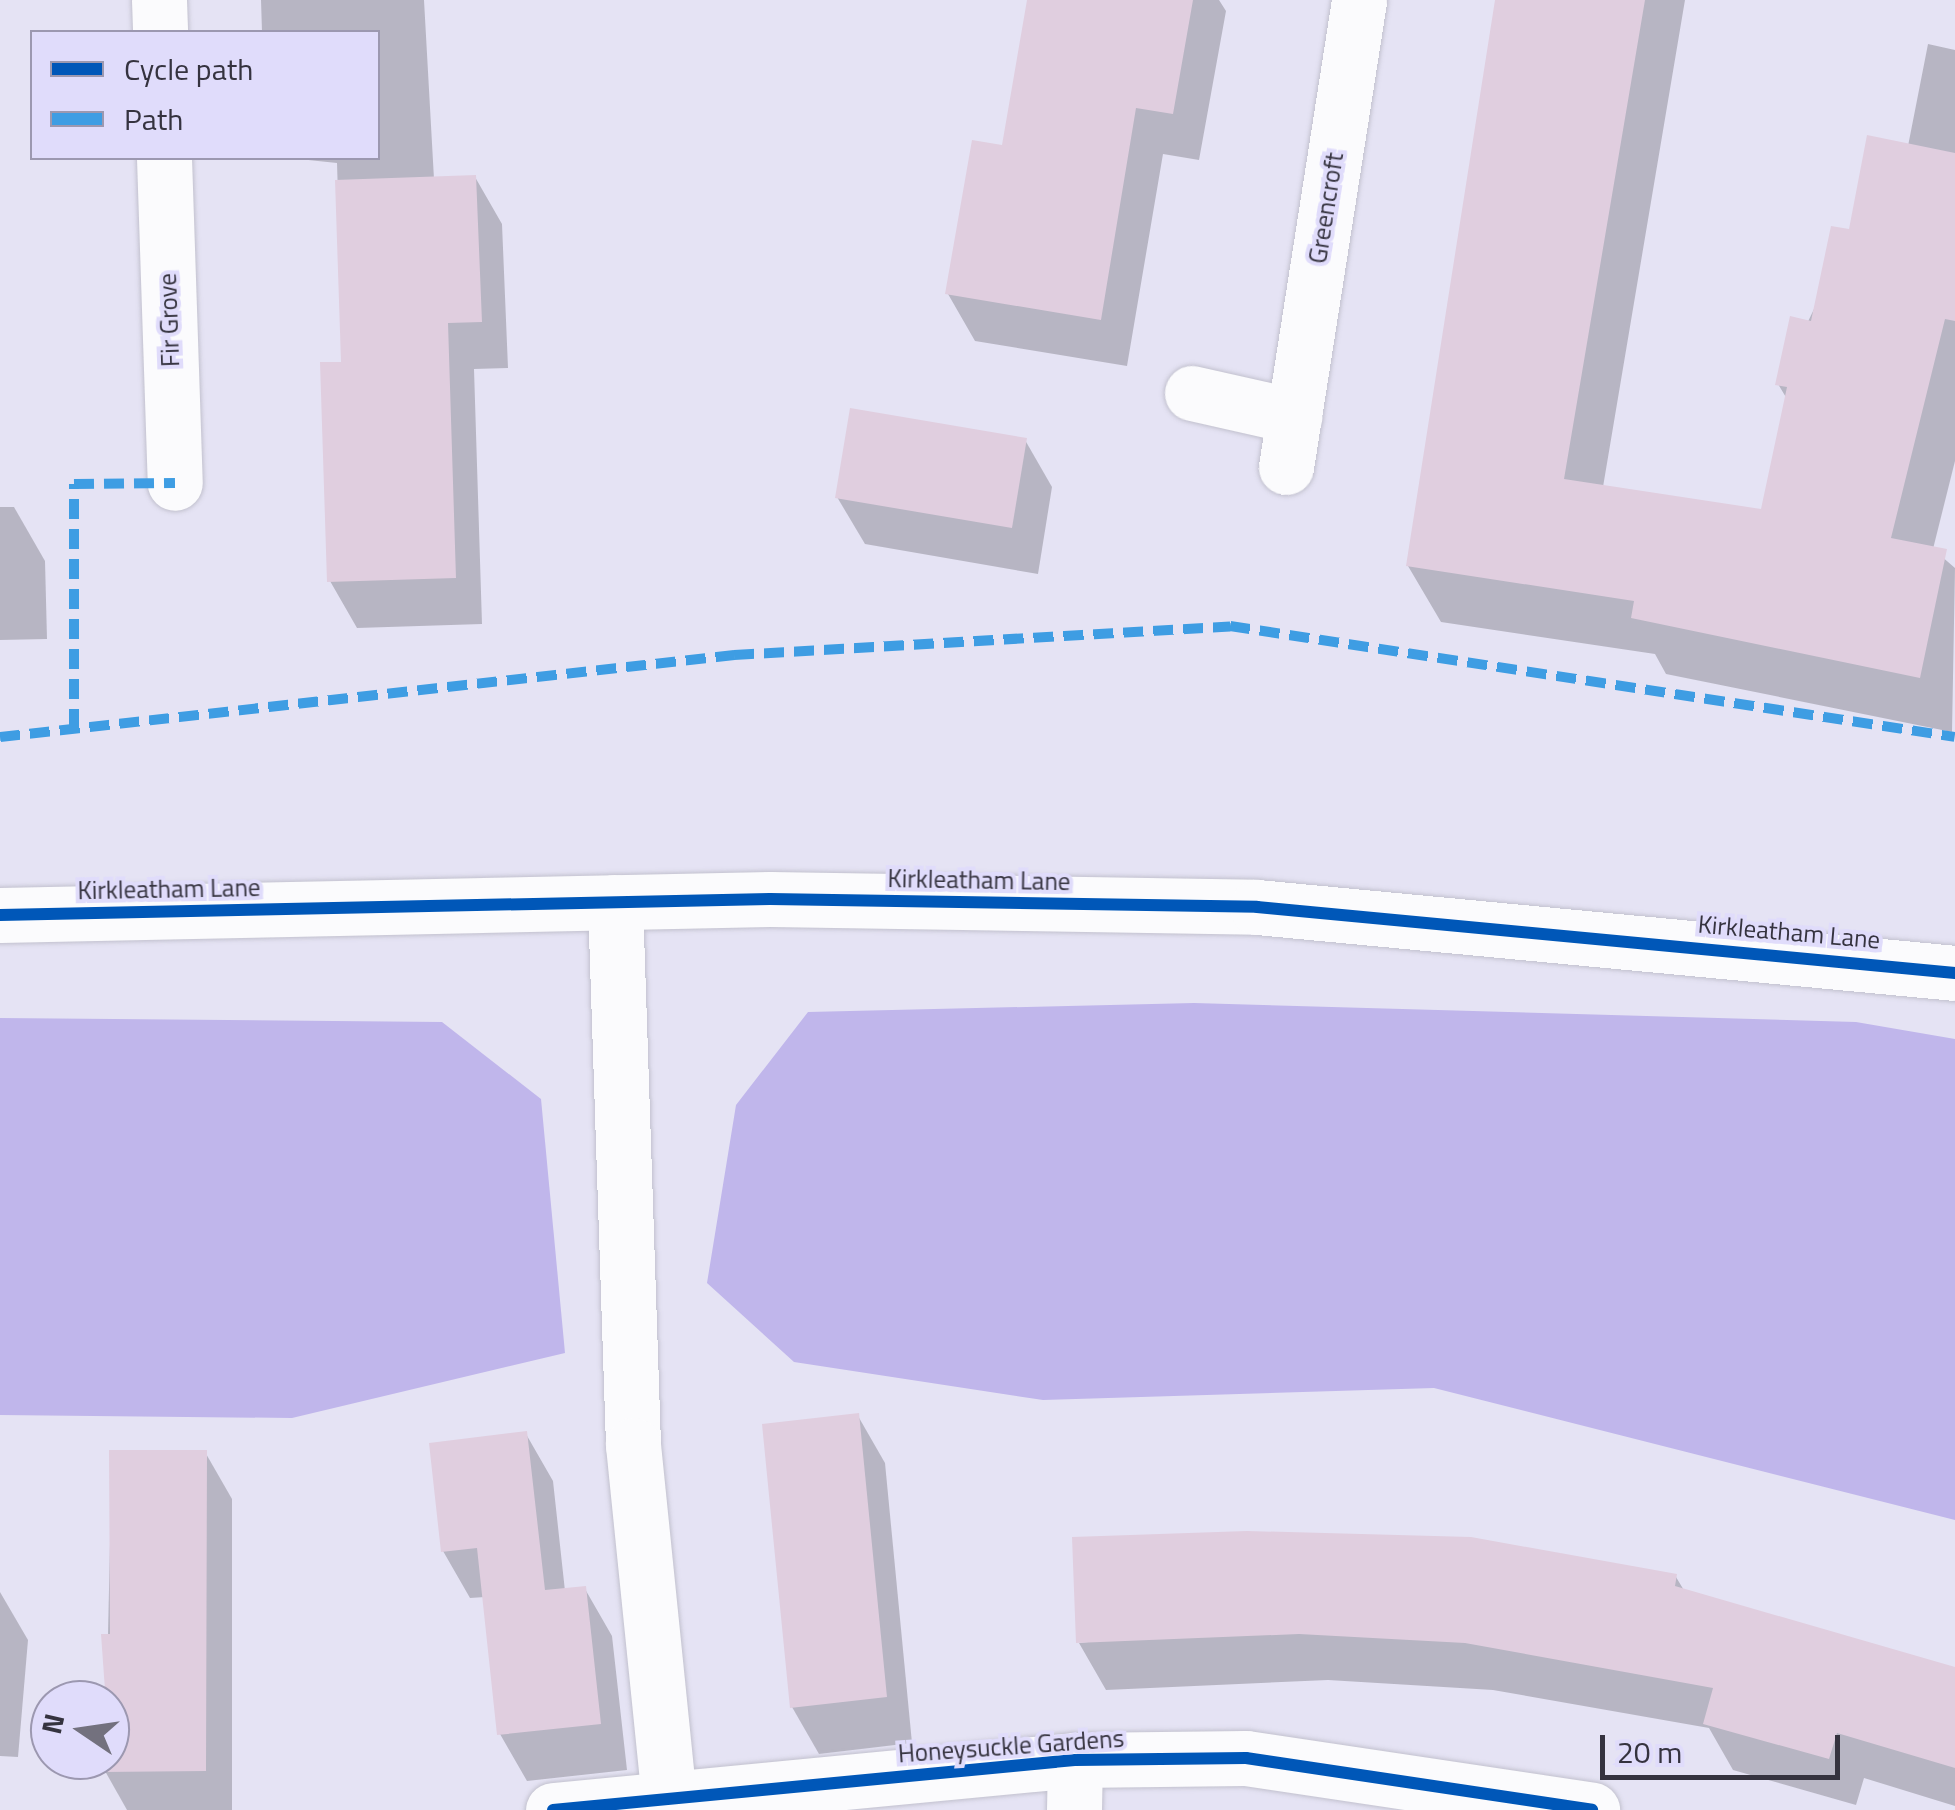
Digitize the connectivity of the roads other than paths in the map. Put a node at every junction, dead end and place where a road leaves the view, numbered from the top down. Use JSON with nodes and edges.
{"nodes":[{"id":1,"x":159,"y":0,"type":"edge"},
{"id":2,"x":1359,"y":0,"type":"edge"},
{"id":3,"x":160,"y":30,"type":"edge"},
{"id":4,"x":164,"y":160,"type":"edge"},
{"id":5,"x":1192,"y":393,"type":"dead end"},
{"id":6,"x":175,"y":483,"type":"dead end"},
{"id":7,"x":615,"y":902,"type":"junction"},
{"id":8,"x":0,"y":915,"type":"edge"},
{"id":9,"x":1955,"y":973,"type":"edge"},
{"id":10,"x":1075,"y":1785,"type":"edge"},
{"id":11,"x":669,"y":1798,"type":"junction"},
{"id":12,"x":553,"y":1810,"type":"edge"},
{"id":13,"x":1592,"y":1810,"type":"edge"}],
"edges":[{"from":1,"to":3,"type":"street"},
{"from":2,"to":5,"type":"street","name":"Greencroft"},
{"from":4,"to":6,"type":"street","name":"Fir Grove"},
{"from":7,"to":8,"type":"street","name":"Kirkleatham Lane"},
{"from":7,"to":9,"type":"street","name":"Kirkleatham Lane"},
{"from":7,"to":11,"type":"street"},
{"from":10,"to":11,"type":"street","name":"Honeysuckle Gardens"},
{"from":10,"to":13,"type":"street","name":"Honeysuckle Gardens"},
{"from":11,"to":12,"type":"street","name":"Honeysuckle Gardens"}]}
